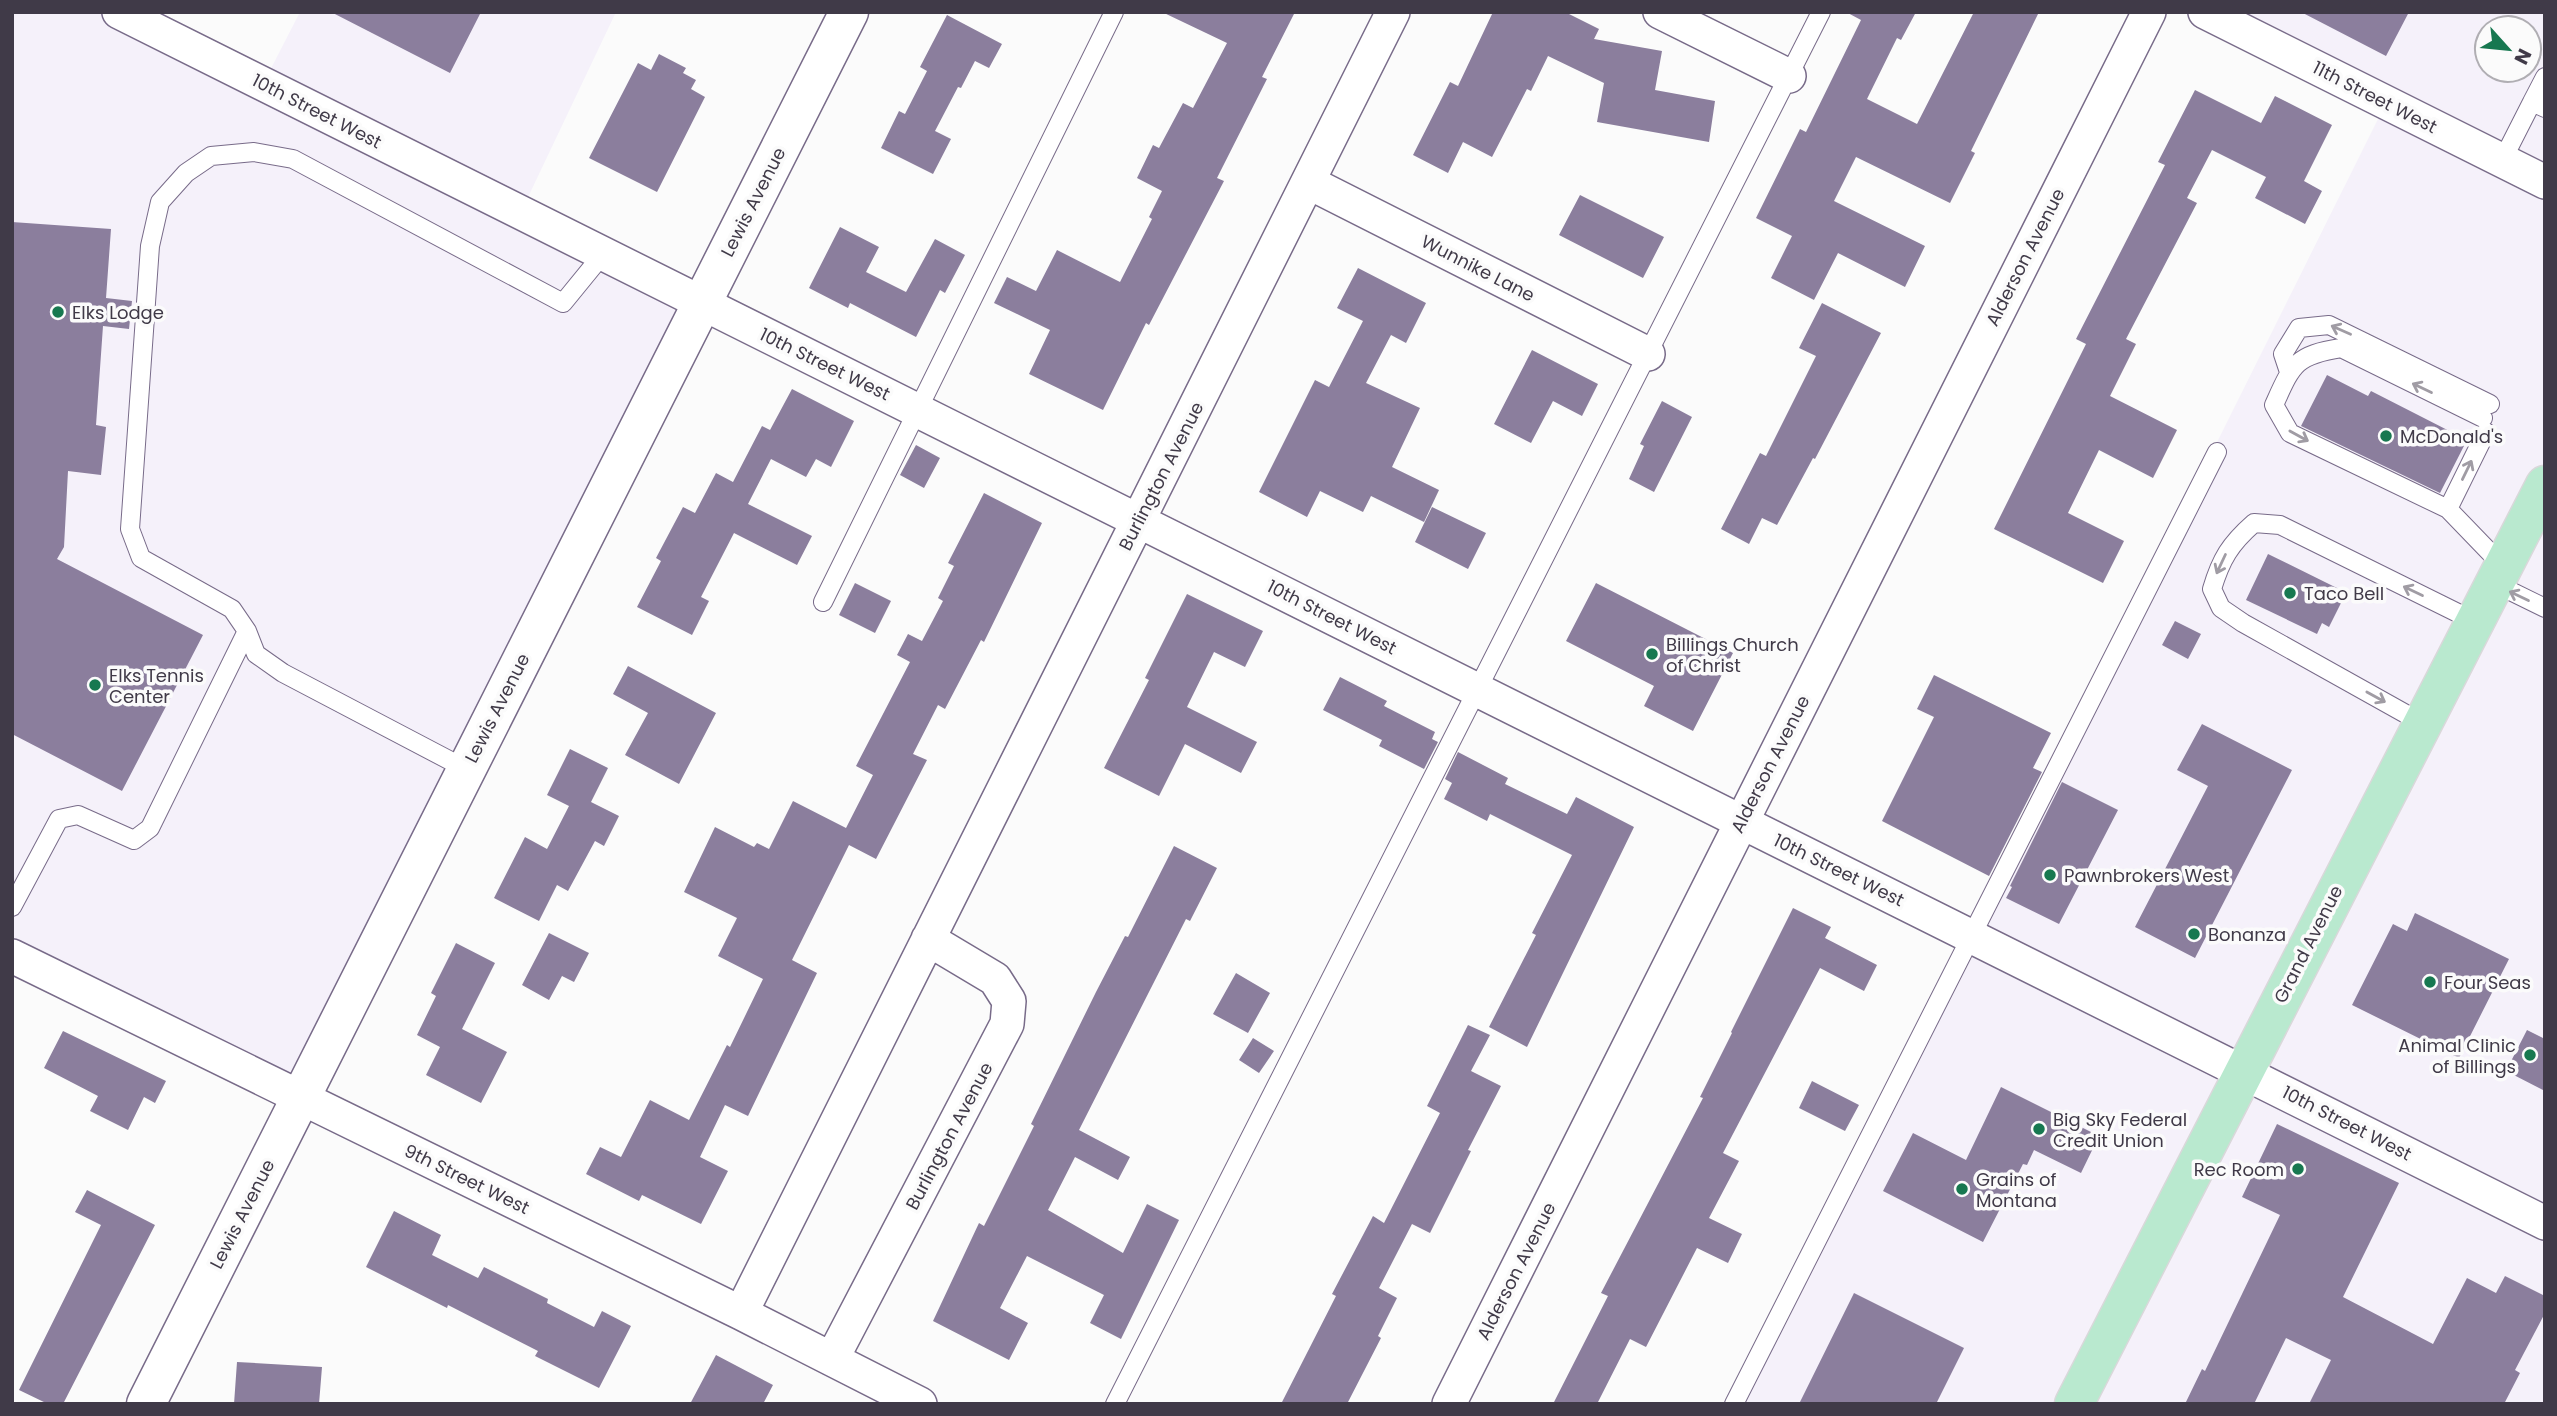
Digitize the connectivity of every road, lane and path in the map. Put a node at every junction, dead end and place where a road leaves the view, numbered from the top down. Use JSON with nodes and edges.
{"nodes":[{"id":1,"x":119,"y":12,"type":"edge"},
{"id":2,"x":849,"y":12,"type":"edge"},
{"id":3,"x":1114,"y":12,"type":"edge"},
{"id":4,"x":1393,"y":12,"type":"edge"},
{"id":5,"x":1661,"y":12,"type":"edge"},
{"id":6,"x":1821,"y":12,"type":"edge"},
{"id":7,"x":2149,"y":12,"type":"edge"},
{"id":8,"x":2205,"y":12,"type":"edge"},
{"id":9,"x":1789,"y":76,"type":"junction"},
{"id":10,"x":2545,"y":77,"type":"edge"},
{"id":11,"x":2538,"y":105,"type":"edge"},
{"id":12,"x":2502,"y":161,"type":"junction"},
{"id":13,"x":1308,"y":182,"type":"junction"},
{"id":14,"x":2545,"y":182,"type":"edge"},
{"id":15,"x":603,"y":254,"type":"junction"},
{"id":16,"x":702,"y":303,"type":"junction"},
{"id":17,"x":1648,"y":354,"type":"junction"},
{"id":18,"x":2289,"y":372,"type":"junction"},
{"id":19,"x":917,"y":410,"type":"junction"},
{"id":20,"x":2486,"y":418,"type":"junction"},
{"id":21,"x":2217,"y":452,"type":"dead end"},
{"id":22,"x":2448,"y":509,"type":"junction"},
{"id":23,"x":2539,"y":510,"type":"edge"},
{"id":24,"x":1138,"y":521,"type":"junction"},
{"id":25,"x":2498,"y":575,"type":"junction"},
{"id":26,"x":823,"y":602,"type":"dead end"},
{"id":27,"x":2545,"y":608,"type":"edge"},
{"id":28,"x":2474,"y":621,"type":"junction"},
{"id":29,"x":247,"y":631,"type":"junction"},
{"id":30,"x":1477,"y":690,"type":"junction"},
{"id":31,"x":2422,"y":723,"type":"junction"},
{"id":32,"x":466,"y":769,"type":"junction"},
{"id":33,"x":1741,"y":822,"type":"junction"},
{"id":34,"x":12,"y":906,"type":"edge"},
{"id":35,"x":1971,"y":936,"type":"junction"},
{"id":36,"x":928,"y":939,"type":"junction"},
{"id":37,"x":12,"y":956,"type":"edge"},
{"id":38,"x":2243,"y":1071,"type":"junction"},
{"id":39,"x":300,"y":1098,"type":"junction"},
{"id":40,"x":2545,"y":1223,"type":"edge"},
{"id":41,"x":741,"y":1313,"type":"junction"},
{"id":42,"x":832,"y":1359,"type":"junction"},
{"id":43,"x":900,"y":1399,"type":"edge"},
{"id":44,"x":146,"y":1404,"type":"edge"},
{"id":45,"x":1115,"y":1404,"type":"edge"},
{"id":46,"x":1449,"y":1404,"type":"edge"},
{"id":47,"x":1734,"y":1404,"type":"edge"},
{"id":48,"x":2074,"y":1404,"type":"edge"}],
"edges":[{"from":1,"to":15,"type":"street","name":"10th Street West"},
{"from":2,"to":16,"type":"street","name":"Lewis Avenue"},
{"from":3,"to":19,"type":"lane"},
{"from":4,"to":13,"type":"street","name":"Burlington Avenue"},
{"from":5,"to":9,"type":"street"},
{"from":6,"to":9,"type":"lane"},
{"from":7,"to":33,"type":"street","name":"Alderson Avenue"},
{"from":8,"to":12,"type":"street","name":"11th Street West"},
{"from":9,"to":17,"type":"lane"},
{"from":10,"to":11,"type":"lane"},
{"from":11,"to":12,"type":"lane"},
{"from":12,"to":14,"type":"street","name":"11th Street West"},
{"from":13,"to":17,"type":"street","name":"Wunnike Lane"},
{"from":13,"to":24,"type":"street","name":"Burlington Avenue"},
{"from":15,"to":16,"type":"street","name":"10th Street West"},
{"from":15,"to":29,"type":"lane"},
{"from":16,"to":19,"type":"street","name":"10th Street West"},
{"from":16,"to":32,"type":"street","name":"Lewis Avenue"},
{"from":17,"to":30,"type":"lane"},
{"from":20,"to":18,"type":"lane","one_way":true},
{"from":20,"to":18,"type":"lane","one_way":true},
{"from":18,"to":22,"type":"lane","one_way":true},
{"from":19,"to":24,"type":"street","name":"10th Street West"},
{"from":19,"to":26,"type":"lane"},
{"from":22,"to":20,"type":"lane","one_way":true},
{"from":21,"to":35,"type":"lane"},
{"from":22,"to":25,"type":"lane"},
{"from":23,"to":25,"type":"main road","name":"Grand Avenue"},
{"from":24,"to":30,"type":"street","name":"10th Street West"},
{"from":24,"to":36,"type":"street","name":"Burlington Avenue"},
{"from":27,"to":25,"type":"lane","one_way":true},
{"from":25,"to":28,"type":"main road","name":"Grand Avenue"},
{"from":28,"to":31,"type":"main road","name":"Grand Avenue"},
{"from":28,"to":31,"type":"lane","one_way":true},
{"from":29,"to":32,"type":"lane"},
{"from":29,"to":34,"type":"lane"},
{"from":30,"to":33,"type":"street","name":"10th Street West"},
{"from":30,"to":45,"type":"lane"},
{"from":31,"to":38,"type":"main road","name":"Grand Avenue"},
{"from":32,"to":39,"type":"street","name":"Lewis Avenue"},
{"from":33,"to":35,"type":"street","name":"10th Street West"},
{"from":33,"to":46,"type":"street","name":"Alderson Avenue"},
{"from":35,"to":38,"type":"street","name":"10th Street West"},
{"from":35,"to":47,"type":"lane"},
{"from":36,"to":41,"type":"street","name":"Burlington Avenue"},
{"from":36,"to":42,"type":"street","name":"Burlington Avenue"},
{"from":37,"to":39,"type":"street","name":"9th Street West"},
{"from":38,"to":40,"type":"street","name":"10th Street West"},
{"from":38,"to":48,"type":"main road","name":"Grand Avenue"},
{"from":39,"to":41,"type":"street","name":"9th Street West"},
{"from":39,"to":44,"type":"street","name":"Lewis Avenue"},
{"from":41,"to":42,"type":"street","name":"9th Street West"},
{"from":42,"to":43,"type":"street","name":"9th Street West"}]}
